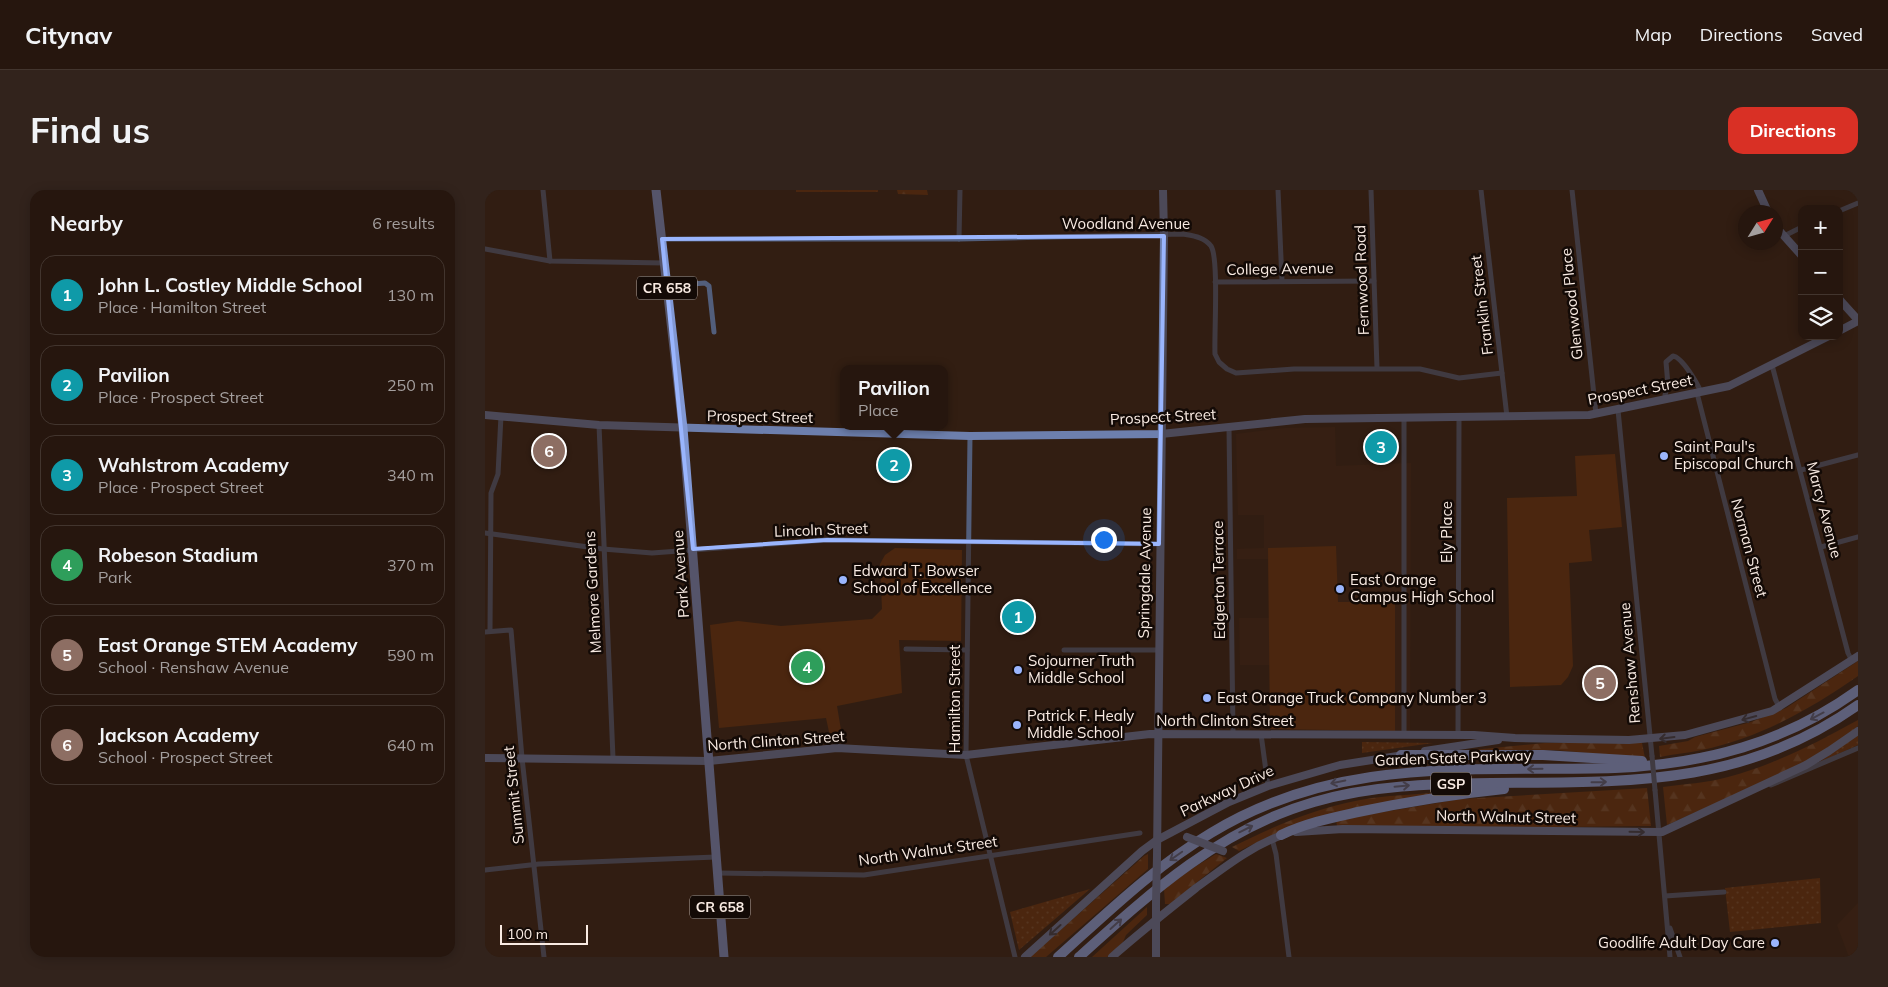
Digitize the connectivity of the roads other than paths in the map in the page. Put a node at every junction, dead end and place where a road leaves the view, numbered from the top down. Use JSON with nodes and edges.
{"nodes":[{"id":1,"x":543,"y":190,"type":"edge"},
{"id":2,"x":656,"y":190,"type":"edge"},
{"id":3,"x":960,"y":190,"type":"edge"},
{"id":4,"x":1163,"y":190,"type":"edge"},
{"id":5,"x":1278,"y":190,"type":"edge"},
{"id":6,"x":1371,"y":190,"type":"edge"},
{"id":7,"x":1481,"y":190,"type":"edge"},
{"id":8,"x":1572,"y":190,"type":"edge"},
{"id":9,"x":1758,"y":190,"type":"edge"},
{"id":10,"x":1858,"y":203,"type":"edge"},
{"id":11,"x":1765,"y":205,"type":"edge"},
{"id":12,"x":1843,"y":209,"type":"edge"},
{"id":13,"x":1798,"y":229,"type":"edge"},
{"id":14,"x":1164,"y":236,"type":"junction"},
{"id":15,"x":1784,"y":236,"type":"joint"},
{"id":16,"x":662,"y":239,"type":"junction"},
{"id":17,"x":959,"y":239,"type":"junction"},
{"id":18,"x":485,"y":250,"type":"edge"},
{"id":19,"x":1798,"y":252,"type":"edge"},
{"id":20,"x":550,"y":261,"type":"junction"},
{"id":21,"x":664,"y":263,"type":"junction"},
{"id":22,"x":1282,"y":280,"type":"junction"},
{"id":23,"x":1374,"y":281,"type":"junction"},
{"id":24,"x":1215,"y":282,"type":"junction"},
{"id":25,"x":667,"y":286,"type":"junction"},
{"id":26,"x":1843,"y":304,"type":"edge"},
{"id":27,"x":1858,"y":321,"type":"edge"},
{"id":28,"x":1843,"y":329,"type":"edge"},
{"id":29,"x":714,"y":332,"type":"dead end"},
{"id":30,"x":1821,"y":340,"type":"edge"},
{"id":31,"x":1772,"y":365,"type":"junction"},
{"id":32,"x":1377,"y":368,"type":"junction"},
{"id":33,"x":1502,"y":373,"type":"junction"},
{"id":34,"x":1699,"y":393,"type":"junction"},
{"id":35,"x":1666,"y":400,"type":"junction"},
{"id":36,"x":1618,"y":410,"type":"junction"},
{"id":37,"x":1596,"y":414,"type":"junction"},
{"id":38,"x":485,"y":416,"type":"edge"},
{"id":39,"x":501,"y":416,"type":"junction"},
{"id":40,"x":1507,"y":417,"type":"junction"},
{"id":41,"x":1403,"y":418,"type":"junction"},
{"id":42,"x":1459,"y":418,"type":"junction"},
{"id":43,"x":599,"y":425,"type":"junction"},
{"id":44,"x":1229,"y":427,"type":"junction"},
{"id":45,"x":683,"y":428,"type":"junction"},
{"id":46,"x":1161,"y":434,"type":"junction"},
{"id":47,"x":970,"y":436,"type":"junction"},
{"id":48,"x":1858,"y":455,"type":"edge"},
{"id":49,"x":1801,"y":470,"type":"junction"},
{"id":50,"x":487,"y":533,"type":"edge"},
{"id":51,"x":1858,"y":537,"type":"edge"},
{"id":52,"x":969,"y":542,"type":"junction"},
{"id":53,"x":1159,"y":544,"type":"junction"},
{"id":54,"x":1821,"y":547,"type":"junction"},
{"id":55,"x":603,"y":548,"type":"junction"},
{"id":56,"x":693,"y":549,"type":"junction"},
{"id":57,"x":487,"y":632,"type":"edge"},
{"id":58,"x":906,"y":648,"type":"dead end"},
{"id":59,"x":967,"y":650,"type":"junction"},
{"id":60,"x":1064,"y":650,"type":"dead end"},
{"id":61,"x":1158,"y":650,"type":"junction"},
{"id":62,"x":1855,"y":658,"type":"edge"},
{"id":63,"x":1858,"y":690,"type":"edge"},
{"id":64,"x":1858,"y":705,"type":"edge"},
{"id":65,"x":1780,"y":708,"type":"junction"},
{"id":66,"x":1858,"y":731,"type":"edge"},
{"id":67,"x":1157,"y":734,"type":"junction"},
{"id":68,"x":1233,"y":734,"type":"junction"},
{"id":69,"x":1261,"y":734,"type":"junction"},
{"id":70,"x":1404,"y":735,"type":"junction"},
{"id":71,"x":1458,"y":736,"type":"junction"},
{"id":72,"x":1515,"y":738,"type":"junction"},
{"id":73,"x":1650,"y":739,"type":"junction"},
{"id":74,"x":1858,"y":748,"type":"edge"},
{"id":75,"x":966,"y":755,"type":"junction"},
{"id":76,"x":1401,"y":755,"type":"junction"},
{"id":77,"x":485,"y":758,"type":"edge"},
{"id":78,"x":523,"y":758,"type":"junction"},
{"id":79,"x":613,"y":758,"type":"junction"},
{"id":80,"x":709,"y":760,"type":"junction"},
{"id":81,"x":1678,"y":763,"type":"junction"},
{"id":82,"x":1571,"y":782,"type":"junction"},
{"id":83,"x":1268,"y":786,"type":"junction"},
{"id":84,"x":1735,"y":798,"type":"junction"},
{"id":85,"x":1195,"y":820,"type":"junction"},
{"id":86,"x":1659,"y":832,"type":"junction"},
{"id":87,"x":1140,"y":833,"type":"dead end"},
{"id":88,"x":1276,"y":837,"type":"junction"},
{"id":89,"x":1157,"y":840,"type":"junction"},
{"id":90,"x":1241,"y":854,"type":"junction"},
{"id":91,"x":991,"y":856,"type":"junction"},
{"id":92,"x":717,"y":857,"type":"junction"},
{"id":93,"x":534,"y":865,"type":"junction"},
{"id":94,"x":485,"y":870,"type":"edge"},
{"id":95,"x":718,"y":873,"type":"junction"},
{"id":96,"x":1724,"y":892,"type":"dead end"},
{"id":97,"x":1665,"y":896,"type":"junction"},
{"id":98,"x":1666,"y":913,"type":"junction"},
{"id":99,"x":1156,"y":919,"type":"junction"},
{"id":100,"x":1679,"y":956,"type":"edge"},
{"id":101,"x":544,"y":957,"type":"edge"},
{"id":102,"x":724,"y":957,"type":"edge"},
{"id":103,"x":1015,"y":957,"type":"edge"},
{"id":104,"x":1025,"y":957,"type":"edge"},
{"id":105,"x":1058,"y":957,"type":"edge"},
{"id":106,"x":1079,"y":957,"type":"edge"},
{"id":107,"x":1112,"y":957,"type":"edge"},
{"id":108,"x":1156,"y":957,"type":"edge"},
{"id":109,"x":1289,"y":957,"type":"edge"},
{"id":110,"x":1670,"y":957,"type":"edge"}],
"edges":[{"from":1,"to":20,"type":"street"},
{"from":2,"to":16,"type":"main road","name":"Park Avenue","number":"CR 658"},
{"from":3,"to":17,"type":"street"},
{"from":4,"to":14,"type":"street","name":"Springdale Avenue"},
{"from":5,"to":22,"type":"street"},
{"from":6,"to":23,"type":"street","name":"Fernwood Road"},
{"from":7,"to":33,"type":"street","name":"Franklin Street"},
{"from":8,"to":37,"type":"street","name":"Glenwood Place"},
{"from":9,"to":11,"type":"street"},
{"from":10,"to":12,"type":"street"},
{"from":13,"to":15,"type":"street"},
{"from":14,"to":17,"type":"street","name":"Woodland Avenue"},
{"from":14,"to":24,"type":"street","name":"Woodland Avenue"},
{"from":14,"to":46,"type":"street","name":"Springdale Avenue"},
{"from":15,"to":19,"type":"street"},
{"from":16,"to":17,"type":"street","name":"Woodland Avenue"},
{"from":16,"to":21,"type":"main road","name":"Park Avenue","number":"CR 658"},
{"from":18,"to":20,"type":"street"},
{"from":20,"to":21,"type":"street"},
{"from":21,"to":25,"type":"main road","name":"Park Avenue","number":"CR 658"},
{"from":22,"to":23,"type":"street","name":"College Avenue"},
{"from":22,"to":24,"type":"street","name":"College Avenue"},
{"from":23,"to":32,"type":"street","name":"Fernwood Road"},
{"from":24,"to":32,"type":"street","name":"Woodland Avenue"},
{"from":25,"to":29,"type":"street"},
{"from":25,"to":45,"type":"main road","name":"Park Avenue","number":"CR 658"},
{"from":26,"to":27,"type":"street"},
{"from":27,"to":28,"type":"street"},
{"from":30,"to":31,"type":"street","name":"Prospect Street"},
{"from":31,"to":34,"type":"street","name":"Prospect Street"},
{"from":31,"to":49,"type":"street","name":"Marcy Avenue"},
{"from":32,"to":33,"type":"street","name":"Woodland Avenue"},
{"from":33,"to":40,"type":"street","name":"Franklin Street"},
{"from":34,"to":35,"type":"street","name":"Prospect Street"},
{"from":34,"to":35,"type":"street","name":"Norman Street"},
{"from":34,"to":65,"type":"street","name":"Norman Street"},
{"from":35,"to":36,"type":"street","name":"Prospect Street"},
{"from":36,"to":37,"type":"street","name":"Prospect Street"},
{"from":36,"to":73,"type":"street","name":"Renshaw Avenue"},
{"from":37,"to":40,"type":"street","name":"Prospect Street"},
{"from":38,"to":39,"type":"street","name":"Prospect Street"},
{"from":39,"to":43,"type":"street","name":"Prospect Street"},
{"from":39,"to":50,"type":"street"},
{"from":40,"to":42,"type":"street","name":"Prospect Street"},
{"from":41,"to":42,"type":"street","name":"Prospect Street"},
{"from":41,"to":44,"type":"street","name":"Prospect Street"},
{"from":41,"to":70,"type":"street"},
{"from":42,"to":71,"type":"street","name":"Ely Place"},
{"from":43,"to":45,"type":"street","name":"Prospect Street"},
{"from":43,"to":55,"type":"street","name":"Melmore Gardens"},
{"from":44,"to":46,"type":"street","name":"Prospect Street"},
{"from":44,"to":68,"type":"street","name":"Edgerton Terrace"},
{"from":45,"to":47,"type":"street","name":"Prospect Street"},
{"from":45,"to":56,"type":"main road","name":"Park Avenue","number":"CR 658"},
{"from":46,"to":47,"type":"street","name":"Prospect Street"},
{"from":46,"to":53,"type":"street","name":"Springdale Avenue"},
{"from":47,"to":52,"type":"street","name":"Hamilton Street"},
{"from":48,"to":49,"type":"street"},
{"from":49,"to":54,"type":"street","name":"Marcy Avenue"},
{"from":50,"to":55,"type":"street","name":"Lincoln Street"},
{"from":50,"to":57,"type":"street"},
{"from":51,"to":54,"type":"street"},
{"from":52,"to":53,"type":"street","name":"Lincoln Street"},
{"from":52,"to":56,"type":"street","name":"Lincoln Street"},
{"from":52,"to":59,"type":"street","name":"Hamilton Street"},
{"from":53,"to":61,"type":"street","name":"Springdale Avenue"},
{"from":54,"to":62,"type":"street","name":"Marcy Avenue"},
{"from":55,"to":56,"type":"street","name":"Lincoln Street"},
{"from":55,"to":79,"type":"street","name":"Melmore Gardens"},
{"from":56,"to":80,"type":"main road","name":"Park Avenue","number":"CR 658"},
{"from":57,"to":78,"type":"street","name":"Summit Street"},
{"from":58,"to":59,"type":"street"},
{"from":59,"to":75,"type":"street","name":"Hamilton Street"},
{"from":60,"to":61,"type":"street"},
{"from":61,"to":67,"type":"street","name":"Springdale Avenue"},
{"from":62,"to":65,"type":"street","name":"North Clinton Street"},
{"from":63,"to":81,"type":"highway","name":"Garden State Parkway","number":"GSP","one_way":true},
{"from":82,"to":64,"type":"highway","name":"Garden State Parkway","number":"GSP","one_way":true},
{"from":65,"to":73,"type":"street","name":"North Clinton Street","one_way":true},
{"from":66,"to":84,"type":"street","name":"North Walnut Street"},
{"from":67,"to":68,"type":"street","name":"North Clinton Street"},
{"from":67,"to":75,"type":"street","name":"North Clinton Street"},
{"from":67,"to":89,"type":"street","name":"Springdale Avenue"},
{"from":68,"to":69,"type":"street","name":"North Clinton Street"},
{"from":69,"to":70,"type":"street","name":"North Clinton Street"},
{"from":69,"to":83,"type":"street"},
{"from":70,"to":71,"type":"street","name":"North Clinton Street"},
{"from":71,"to":72,"type":"street","name":"North Clinton Street"},
{"from":72,"to":73,"type":"street","name":"North Clinton Street"},
{"from":72,"to":76,"type":"street","name":"Parkway Drive"},
{"from":73,"to":86,"type":"street","name":"Renshaw Avenue","bridge":true},
{"from":74,"to":84,"type":"street"},
{"from":75,"to":80,"type":"street","name":"North Clinton Street"},
{"from":75,"to":91,"type":"street","name":"Hamilton Street"},
{"from":76,"to":81,"type":"highway"},
{"from":76,"to":83,"type":"street","name":"Parkway Drive"},
{"from":77,"to":78,"type":"street","name":"North Clinton Street"},
{"from":78,"to":79,"type":"street","name":"North Clinton Street"},
{"from":78,"to":93,"type":"street","name":"Summit Street"},
{"from":79,"to":80,"type":"street","name":"North Clinton Street"},
{"from":80,"to":92,"type":"main road","name":"Park Avenue","number":"CR 658"},
{"from":81,"to":105,"type":"highway","name":"Garden State Parkway","number":"GSP","one_way":true},
{"from":82,"to":88,"type":"highway"},
{"from":106,"to":82,"type":"highway","name":"Garden State Parkway","number":"GSP","one_way":true},
{"from":83,"to":85,"type":"street","name":"Parkway Drive"},
{"from":84,"to":86,"type":"street","name":"North Walnut Street"},
{"from":85,"to":89,"type":"street","name":"Parkway Drive"},
{"from":85,"to":90,"type":"street","bridge":true},
{"from":88,"to":86,"type":"street","name":"North Walnut Street","one_way":true},
{"from":86,"to":97,"type":"street","name":"Renshaw Avenue"},
{"from":87,"to":91,"type":"street","name":"North Walnut Street"},
{"from":88,"to":90,"type":"street","name":"North Walnut Street"},
{"from":88,"to":109,"type":"street"},
{"from":89,"to":99,"type":"street","name":"Springdale Avenue","bridge":true},
{"from":89,"to":104,"type":"street","name":"Parkway Drive","one_way":true},
{"from":90,"to":99,"type":"street","name":"North Walnut Street"},
{"from":91,"to":95,"type":"street","name":"North Walnut Street"},
{"from":91,"to":103,"type":"street","name":"Hamilton Street"},
{"from":92,"to":93,"type":"street"},
{"from":92,"to":95,"type":"main road","name":"Park Avenue","number":"CR 658"},
{"from":93,"to":94,"type":"street"},
{"from":93,"to":101,"type":"street","name":"Summit Street"},
{"from":95,"to":102,"type":"main road","name":"Park Avenue","number":"CR 658"},
{"from":96,"to":97,"type":"street"},
{"from":97,"to":98,"type":"street","name":"Renshaw Avenue"},
{"from":98,"to":100,"type":"street","name":"Renshaw Avenue"},
{"from":98,"to":110,"type":"street","name":"Renshaw Avenue"},
{"from":99,"to":107,"type":"street"},
{"from":99,"to":108,"type":"street","name":"Springdale Avenue"},
{"from":100,"to":110,"type":"street"}]}
